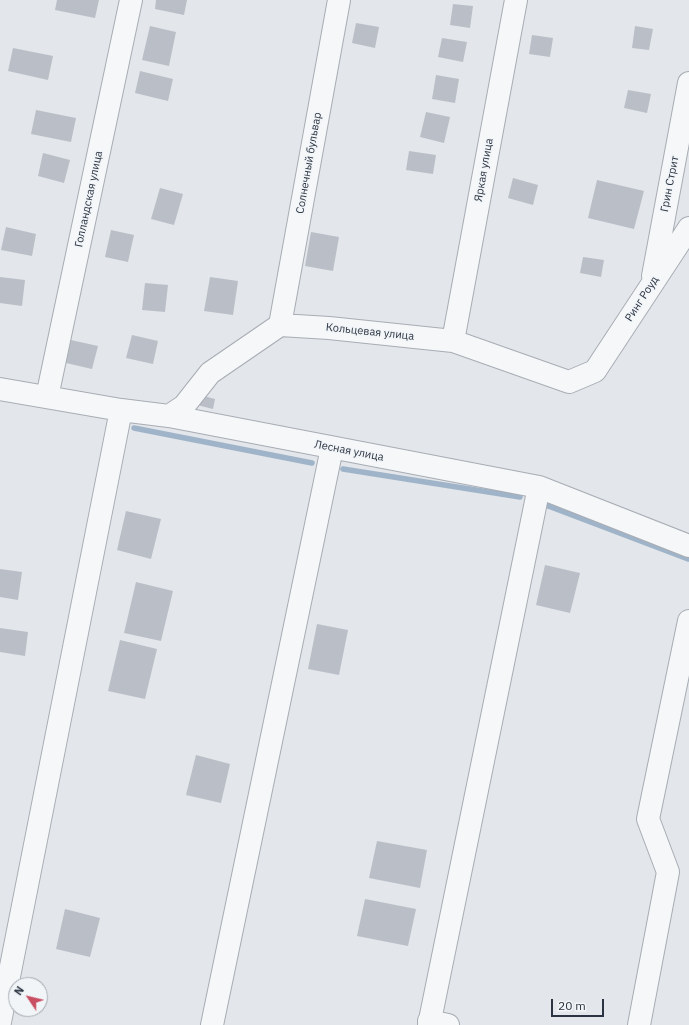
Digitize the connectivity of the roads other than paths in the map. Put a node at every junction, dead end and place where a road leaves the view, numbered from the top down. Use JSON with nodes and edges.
{"nodes":[{"id":1,"x":131,"y":0,"type":"edge"},
{"id":2,"x":339,"y":0,"type":"edge"},
{"id":3,"x":516,"y":0,"type":"edge"},
{"id":4,"x":689,"y":83,"type":"edge"},
{"id":5,"x":689,"y":228,"type":"edge"},
{"id":6,"x":651,"y":285,"type":"junction"},
{"id":7,"x":280,"y":325,"type":"junction"},
{"id":8,"x":453,"y":341,"type":"junction"},
{"id":9,"x":595,"y":371,"type":"joint"},
{"id":10,"x":0,"y":389,"type":"edge"},
{"id":11,"x":47,"y":397,"type":"junction"},
{"id":12,"x":121,"y":410,"type":"junction"},
{"id":13,"x":169,"y":416,"type":"junction"},
{"id":14,"x":332,"y":448,"type":"junction"},
{"id":15,"x":539,"y":487,"type":"junction"},
{"id":16,"x":689,"y":546,"type":"edge"},
{"id":17,"x":689,"y":621,"type":"edge"},
{"id":18,"x":0,"y":1022,"type":"edge"},
{"id":19,"x":435,"y":1024,"type":"edge"},
{"id":20,"x":212,"y":1025,"type":"edge"},
{"id":21,"x":639,"y":1025,"type":"edge"}],
"edges":[{"from":1,"to":11,"type":"street","name":"Голландская улица"},
{"from":2,"to":7,"type":"street","name":"Солнечный бульвар"},
{"from":3,"to":8,"type":"street","name":"Яркая улица"},
{"from":4,"to":6,"type":"street","name":"Грин Стрит"},
{"from":5,"to":6,"type":"street","name":"Ринг Роуд"},
{"from":6,"to":9,"type":"street","name":"Ринг Роуд"},
{"from":7,"to":8,"type":"street","name":"Кольцевая улица"},
{"from":7,"to":13,"type":"street"},
{"from":8,"to":9,"type":"street","name":"Кольцевая улица"},
{"from":10,"to":11,"type":"street","name":"Лесная улица"},
{"from":11,"to":12,"type":"street","name":"Лесная улица"},
{"from":12,"to":13,"type":"street","name":"Лесная улица"},
{"from":12,"to":18,"type":"street"},
{"from":13,"to":14,"type":"street","name":"Лесная улица"},
{"from":14,"to":15,"type":"street","name":"Лесная улица"},
{"from":14,"to":20,"type":"street"},
{"from":15,"to":16,"type":"street","name":"Лесная улица"},
{"from":15,"to":19,"type":"street"},
{"from":17,"to":21,"type":"street"}]}
